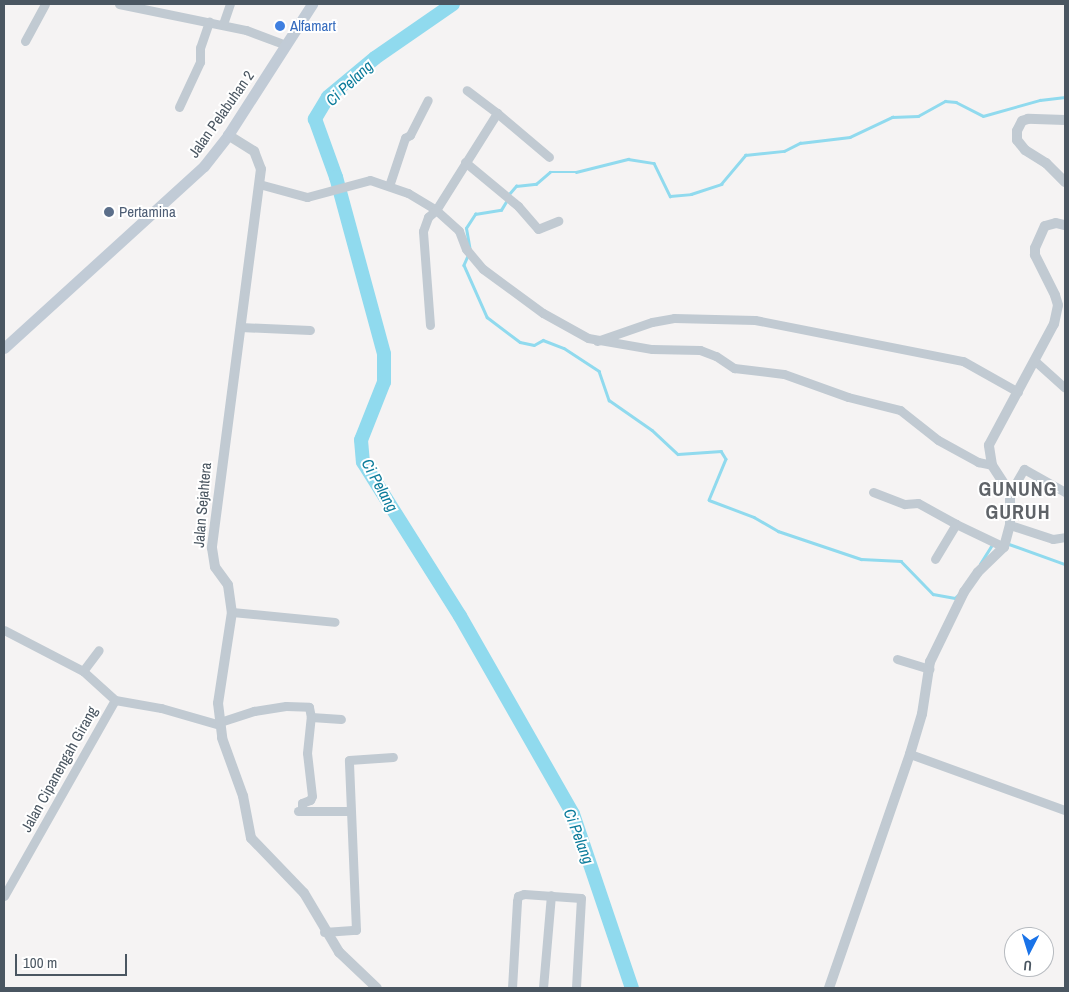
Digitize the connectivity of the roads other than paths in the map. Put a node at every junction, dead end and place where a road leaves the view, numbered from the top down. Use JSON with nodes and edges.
{"nodes":[{"id":1,"x":45,"y":4,"type":"edge"},
{"id":2,"x":119,"y":4,"type":"edge"},
{"id":3,"x":230,"y":4,"type":"edge"},
{"id":4,"x":312,"y":4,"type":"edge"},
{"id":5,"x":138,"y":6,"type":"edge"},
{"id":6,"x":208,"y":22,"type":"junction"},
{"id":7,"x":223,"y":24,"type":"junction"},
{"id":8,"x":25,"y":42,"type":"dead end"},
{"id":9,"x":286,"y":45,"type":"junction"},
{"id":10,"x":467,"y":90,"type":"dead end"},
{"id":11,"x":428,"y":100,"type":"dead end"},
{"id":12,"x":179,"y":107,"type":"dead end"},
{"id":13,"x":497,"y":112,"type":"junction"},
{"id":14,"x":1065,"y":120,"type":"edge"},
{"id":15,"x":228,"y":135,"type":"junction"},
{"id":16,"x":549,"y":157,"type":"dead end"},
{"id":17,"x":465,"y":162,"type":"junction"},
{"id":18,"x":1065,"y":182,"type":"edge"},
{"id":19,"x":260,"y":184,"type":"junction"},
{"id":20,"x":389,"y":186,"type":"junction"},
{"id":21,"x":436,"y":210,"type":"junction"},
{"id":22,"x":558,"y":221,"type":"dead end"},
{"id":23,"x":1065,"y":225,"type":"edge"},
{"id":24,"x":430,"y":325,"type":"dead end"},
{"id":25,"x":240,"y":327,"type":"junction"},
{"id":26,"x":310,"y":330,"type":"dead end"},
{"id":27,"x":597,"y":341,"type":"junction"},
{"id":28,"x":4,"y":348,"type":"edge"},
{"id":29,"x":1035,"y":360,"type":"junction"},
{"id":30,"x":1065,"y":388,"type":"edge"},
{"id":31,"x":1018,"y":392,"type":"junction"},
{"id":32,"x":992,"y":465,"type":"junction"},
{"id":33,"x":873,"y":492,"type":"dead end"},
{"id":34,"x":1065,"y":492,"type":"edge"},
{"id":35,"x":1010,"y":493,"type":"junction"},
{"id":36,"x":956,"y":524,"type":"junction"},
{"id":37,"x":1010,"y":525,"type":"junction"},
{"id":38,"x":1065,"y":538,"type":"edge"},
{"id":39,"x":1004,"y":547,"type":"junction"},
{"id":40,"x":935,"y":559,"type":"dead end"},
{"id":41,"x":232,"y":612,"type":"junction"},
{"id":42,"x":335,"y":622,"type":"dead end"},
{"id":43,"x":4,"y":630,"type":"edge"},
{"id":44,"x":99,"y":650,"type":"dead end"},
{"id":45,"x":897,"y":659,"type":"dead end"},
{"id":46,"x":929,"y":669,"type":"junction"},
{"id":47,"x":83,"y":671,"type":"junction"},
{"id":48,"x":115,"y":700,"type":"junction"},
{"id":49,"x":312,"y":717,"type":"junction"},
{"id":50,"x":341,"y":719,"type":"dead end"},
{"id":51,"x":220,"y":723,"type":"junction"},
{"id":52,"x":910,"y":754,"type":"junction"},
{"id":53,"x":393,"y":756,"type":"dead end"},
{"id":54,"x":1065,"y":810,"type":"edge"},
{"id":55,"x":350,"y":811,"type":"junction"},
{"id":56,"x":551,"y":895,"type":"junction"},
{"id":57,"x":4,"y":896,"type":"edge"},
{"id":58,"x":324,"y":932,"type":"junction"},
{"id":59,"x":377,"y":988,"type":"edge"},
{"id":60,"x":512,"y":988,"type":"edge"},
{"id":61,"x":543,"y":988,"type":"edge"},
{"id":62,"x":576,"y":988,"type":"edge"},
{"id":63,"x":829,"y":988,"type":"edge"}],
"edges":[{"from":1,"to":8,"type":"street"},
{"from":2,"to":5,"type":"street"},
{"from":3,"to":7,"type":"street"},
{"from":4,"to":9,"type":"main road","name":"Jalan Pelabuhan 2"},
{"from":5,"to":6,"type":"street"},
{"from":6,"to":7,"type":"street"},
{"from":6,"to":12,"type":"street"},
{"from":7,"to":9,"type":"street"},
{"from":9,"to":15,"type":"main road","name":"Jalan Pelabuhan 2"},
{"from":10,"to":13,"type":"street"},
{"from":11,"to":20,"type":"street"},
{"from":13,"to":16,"type":"street"},
{"from":13,"to":17,"type":"street"},
{"from":14,"to":18,"type":"street"},
{"from":15,"to":19,"type":"street","name":"Jalan Sejahtera"},
{"from":15,"to":28,"type":"main road","name":"Jalan Pelabuhan 2"},
{"from":17,"to":21,"type":"street"},
{"from":17,"to":22,"type":"street"},
{"from":19,"to":20,"type":"street"},
{"from":19,"to":25,"type":"street","name":"Jalan Sejahtera"},
{"from":20,"to":21,"type":"street"},
{"from":21,"to":24,"type":"street"},
{"from":21,"to":27,"type":"street"},
{"from":23,"to":29,"type":"street"},
{"from":25,"to":26,"type":"street"},
{"from":25,"to":41,"type":"street","name":"Jalan Sejahtera"},
{"from":27,"to":31,"type":"street"},
{"from":27,"to":32,"type":"street"},
{"from":29,"to":30,"type":"street"},
{"from":29,"to":31,"type":"street"},
{"from":31,"to":32,"type":"street"},
{"from":32,"to":35,"type":"street"},
{"from":33,"to":36,"type":"street"},
{"from":34,"to":35,"type":"street"},
{"from":35,"to":37,"type":"street"},
{"from":36,"to":39,"type":"street"},
{"from":36,"to":40,"type":"street"},
{"from":37,"to":38,"type":"street"},
{"from":37,"to":39,"type":"street"},
{"from":39,"to":46,"type":"street"},
{"from":41,"to":42,"type":"street"},
{"from":41,"to":51,"type":"street","name":"Jalan Sejahtera"},
{"from":43,"to":47,"type":"street"},
{"from":44,"to":47,"type":"street"},
{"from":45,"to":46,"type":"street"},
{"from":46,"to":52,"type":"street"},
{"from":47,"to":48,"type":"street"},
{"from":48,"to":51,"type":"street","name":"Jalan Cipanengah Girang"},
{"from":48,"to":57,"type":"street","name":"Jalan Cipanengah Girang"},
{"from":49,"to":50,"type":"street"},
{"from":49,"to":51,"type":"street"},
{"from":49,"to":55,"type":"street"},
{"from":51,"to":58,"type":"street","name":"Jalan Sejahtera"},
{"from":52,"to":54,"type":"street"},
{"from":52,"to":63,"type":"street"},
{"from":53,"to":55,"type":"street"},
{"from":55,"to":58,"type":"street"},
{"from":56,"to":60,"type":"street"},
{"from":56,"to":61,"type":"street"},
{"from":56,"to":62,"type":"street"},
{"from":58,"to":59,"type":"street","name":"Jalan Sejahtera"}]}
